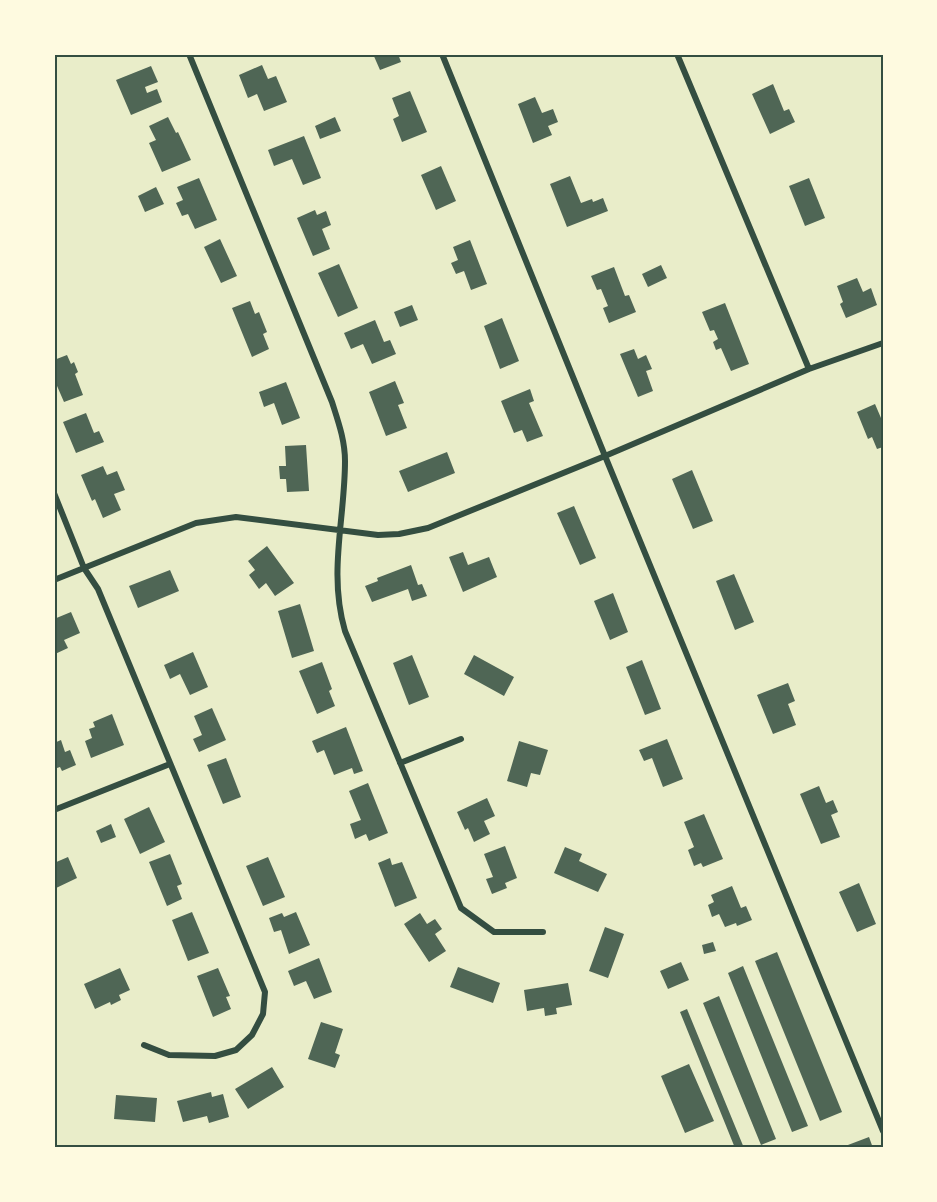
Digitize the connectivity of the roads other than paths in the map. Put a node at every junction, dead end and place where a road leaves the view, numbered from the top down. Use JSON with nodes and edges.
{"nodes":[{"id":1,"x":189,"y":54,"type":"edge"},
{"id":2,"x":442,"y":54,"type":"edge"},
{"id":3,"x":677,"y":54,"type":"edge"},
{"id":4,"x":883,"y":343,"type":"edge"},
{"id":5,"x":809,"y":369,"type":"junction"},
{"id":6,"x":605,"y":456,"type":"junction"},
{"id":7,"x":54,"y":493,"type":"edge"},
{"id":8,"x":339,"y":530,"type":"junction"},
{"id":9,"x":84,"y":568,"type":"junction"},
{"id":10,"x":54,"y":580,"type":"edge"},
{"id":11,"x":461,"y":739,"type":"dead end"},
{"id":12,"x":400,"y":763,"type":"junction"},
{"id":13,"x":170,"y":764,"type":"junction"},
{"id":14,"x":54,"y":810,"type":"edge"},
{"id":15,"x":543,"y":932,"type":"dead end"},
{"id":16,"x":144,"y":1045,"type":"dead end"},
{"id":17,"x":883,"y":1131,"type":"edge"}],
"edges":[{"from":1,"to":8,"type":"street"},
{"from":2,"to":6,"type":"street"},
{"from":3,"to":5,"type":"street"},
{"from":4,"to":5,"type":"street"},
{"from":5,"to":6,"type":"street"},
{"from":6,"to":8,"type":"street"},
{"from":6,"to":17,"type":"street"},
{"from":7,"to":9,"type":"street"},
{"from":8,"to":9,"type":"street"},
{"from":8,"to":12,"type":"street"},
{"from":9,"to":10,"type":"street"},
{"from":9,"to":13,"type":"street"},
{"from":11,"to":12,"type":"street"},
{"from":12,"to":15,"type":"street"},
{"from":13,"to":14,"type":"street"},
{"from":13,"to":16,"type":"street"}]}
